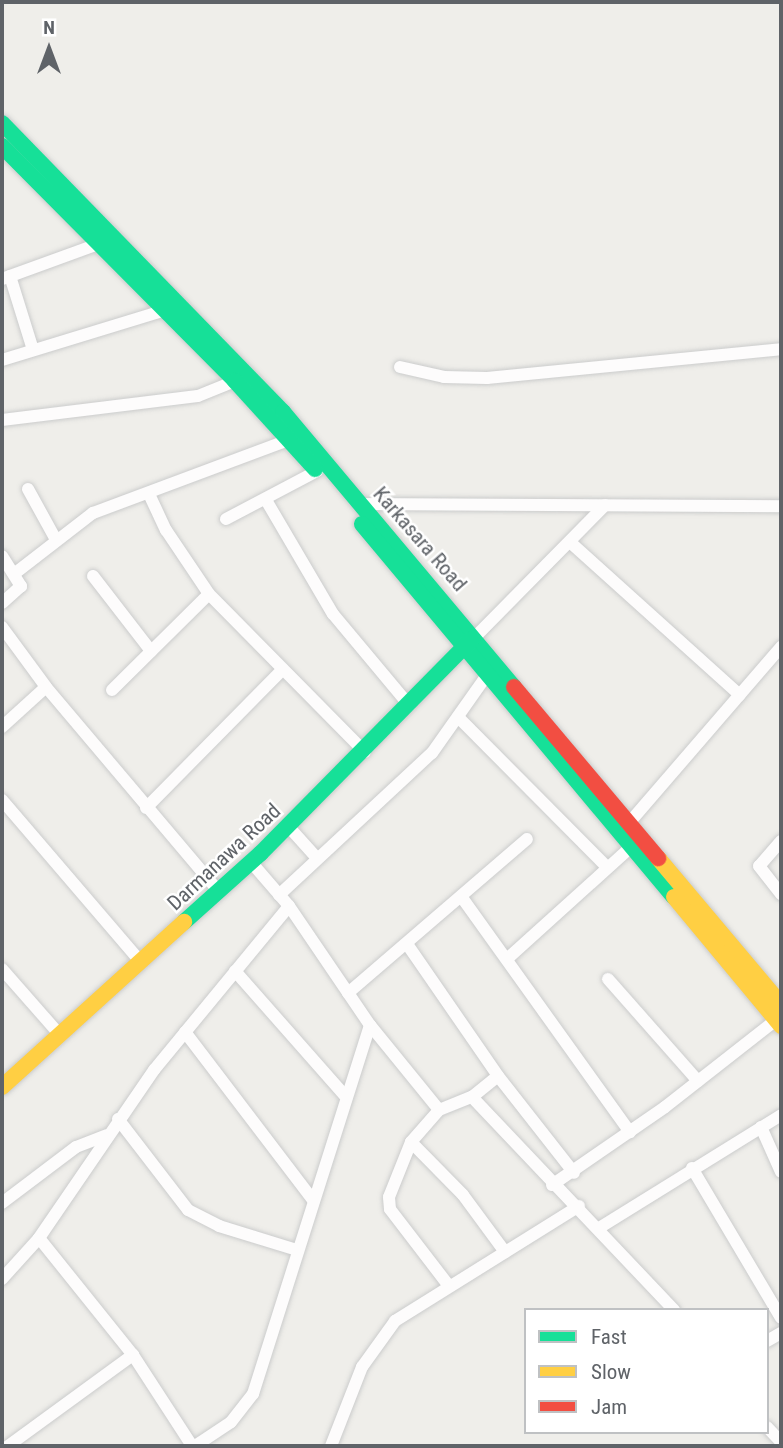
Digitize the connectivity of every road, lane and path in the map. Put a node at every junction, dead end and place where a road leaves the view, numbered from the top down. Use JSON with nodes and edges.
{"nodes":[{"id":1,"x":2,"y":123,"type":"edge"},
{"id":2,"x":2,"y":146,"type":"edge"},
{"id":3,"x":101,"y":243,"type":"junction"},
{"id":4,"x":6,"y":278,"type":"edge"},
{"id":5,"x":166,"y":310,"type":"junction"},
{"id":6,"x":781,"y":349,"type":"edge"},
{"id":7,"x":33,"y":350,"type":"junction"},
{"id":8,"x":2,"y":360,"type":"edge"},
{"id":9,"x":400,"y":367,"type":"dead end"},
{"id":10,"x":235,"y":381,"type":"junction"},
{"id":11,"x":2,"y":420,"type":"edge"},
{"id":12,"x":289,"y":440,"type":"junction"},
{"id":13,"x":317,"y":471,"type":"junction"},
{"id":14,"x":28,"y":489,"type":"dead end"},
{"id":15,"x":149,"y":494,"type":"junction"},
{"id":16,"x":265,"y":500,"type":"junction"},
{"id":17,"x":362,"y":504,"type":"junction"},
{"id":18,"x":606,"y":505,"type":"junction"},
{"id":19,"x":781,"y":506,"type":"edge"},
{"id":20,"x":226,"y":519,"type":"dead end"},
{"id":21,"x":55,"y":538,"type":"junction"},
{"id":22,"x":571,"y":544,"type":"junction"},
{"id":23,"x":2,"y":556,"type":"edge"},
{"id":24,"x":14,"y":574,"type":"junction"},
{"id":25,"x":93,"y":576,"type":"dead end"},
{"id":26,"x":209,"y":594,"type":"junction"},
{"id":27,"x":2,"y":603,"type":"edge"},
{"id":28,"x":2,"y":627,"type":"edge"},
{"id":29,"x":470,"y":642,"type":"junction"},
{"id":30,"x":781,"y":648,"type":"edge"},
{"id":31,"x":150,"y":652,"type":"junction"},
{"id":32,"x":281,"y":671,"type":"junction"},
{"id":33,"x":487,"y":675,"type":"junction"},
{"id":34,"x":46,"y":687,"type":"junction"},
{"id":35,"x":112,"y":690,"type":"dead end"},
{"id":36,"x":740,"y":695,"type":"junction"},
{"id":37,"x":409,"y":705,"type":"junction"},
{"id":38,"x":458,"y":717,"type":"junction"},
{"id":39,"x":2,"y":727,"type":"edge"},
{"id":40,"x":365,"y":752,"type":"junction"},
{"id":41,"x":2,"y":800,"type":"edge"},
{"id":42,"x":146,"y":808,"type":"junction"},
{"id":43,"x":629,"y":823,"type":"junction"},
{"id":44,"x":288,"y":827,"type":"junction"},
{"id":45,"x":527,"y":839,"type":"dead end"},
{"id":46,"x":781,"y":841,"type":"edge"},
{"id":47,"x":631,"y":847,"type":"junction"},
{"id":48,"x":316,"y":857,"type":"junction"},
{"id":49,"x":251,"y":862,"type":"junction"},
{"id":50,"x":607,"y":867,"type":"junction"},
{"id":51,"x":219,"y":892,"type":"junction"},
{"id":52,"x":781,"y":894,"type":"edge"},
{"id":53,"x":279,"y":895,"type":"junction"},
{"id":54,"x":463,"y":899,"type":"junction"},
{"id":55,"x":289,"y":906,"type":"junction"},
{"id":56,"x":407,"y":944,"type":"junction"},
{"id":57,"x":507,"y":959,"type":"junction"},
{"id":58,"x":141,"y":962,"type":"junction"},
{"id":59,"x":2,"y":969,"type":"edge"},
{"id":60,"x":235,"y":971,"type":"junction"},
{"id":61,"x":608,"y":979,"type":"dead end"},
{"id":62,"x":762,"y":991,"type":"junction"},
{"id":63,"x":348,"y":993,"type":"junction"},
{"id":64,"x":779,"y":1016,"type":"edge"},
{"id":65,"x":370,"y":1025,"type":"junction"},
{"id":66,"x":185,"y":1032,"type":"junction"},
{"id":67,"x":60,"y":1035,"type":"junction"},
{"id":68,"x":498,"y":1076,"type":"junction"},
{"id":69,"x":698,"y":1081,"type":"junction"},
{"id":70,"x":2,"y":1087,"type":"edge"},
{"id":71,"x":346,"y":1097,"type":"junction"},
{"id":72,"x":472,"y":1097,"type":"junction"},
{"id":73,"x":439,"y":1110,"type":"junction"},
{"id":74,"x":781,"y":1115,"type":"edge"},
{"id":75,"x":118,"y":1119,"type":"junction"},
{"id":76,"x":761,"y":1127,"type":"junction"},
{"id":77,"x":630,"y":1132,"type":"junction"},
{"id":78,"x":107,"y":1135,"type":"junction"},
{"id":79,"x":411,"y":1142,"type":"junction"},
{"id":80,"x":692,"y":1168,"type":"junction"},
{"id":81,"x":781,"y":1172,"type":"edge"},
{"id":82,"x":574,"y":1173,"type":"junction"},
{"id":83,"x":552,"y":1185,"type":"junction"},
{"id":84,"x":313,"y":1200,"type":"junction"},
{"id":85,"x":2,"y":1203,"type":"edge"},
{"id":86,"x":579,"y":1206,"type":"junction"},
{"id":87,"x":599,"y":1228,"type":"junction"},
{"id":88,"x":39,"y":1238,"type":"junction"},
{"id":89,"x":297,"y":1250,"type":"junction"},
{"id":90,"x":505,"y":1252,"type":"junction"},
{"id":91,"x":2,"y":1279,"type":"edge"},
{"id":92,"x":449,"y":1286,"type":"junction"},
{"id":93,"x":672,"y":1308,"type":"edge"},
{"id":94,"x":781,"y":1318,"type":"edge"},
{"id":95,"x":133,"y":1356,"type":"junction"},
{"id":96,"x":769,"y":1429,"type":"edge"},
{"id":97,"x":781,"y":1442,"type":"edge"},
{"id":98,"x":8,"y":1446,"type":"edge"},
{"id":99,"x":194,"y":1446,"type":"edge"},
{"id":100,"x":331,"y":1446,"type":"edge"}],
"edges":[{"from":1,"to":17,"type":"main road","name":"Karkasara Road"},
{"from":2,"to":3,"type":"main road","name":"Karkasara Road"},
{"from":3,"to":4,"type":"street"},
{"from":3,"to":5,"type":"main road","name":"Karkasara Road"},
{"from":4,"to":7,"type":"street"},
{"from":5,"to":7,"type":"street"},
{"from":5,"to":10,"type":"main road","name":"Karkasara Road"},
{"from":6,"to":9,"type":"street"},
{"from":7,"to":8,"type":"street"},
{"from":10,"to":11,"type":"street"},
{"from":10,"to":12,"type":"main road","name":"Karkasara Road"},
{"from":12,"to":13,"type":"main road","name":"Karkasara Road"},
{"from":12,"to":15,"type":"street"},
{"from":13,"to":16,"type":"street"},
{"from":13,"to":29,"type":"main road","name":"Karkasara Road"},
{"from":14,"to":21,"type":"street"},
{"from":15,"to":21,"type":"street"},
{"from":15,"to":26,"type":"street"},
{"from":16,"to":20,"type":"street"},
{"from":16,"to":37,"type":"street"},
{"from":17,"to":18,"type":"street"},
{"from":17,"to":29,"type":"main road","name":"Karkasara Road"},
{"from":18,"to":19,"type":"street"},
{"from":18,"to":22,"type":"street"},
{"from":21,"to":24,"type":"street"},
{"from":22,"to":29,"type":"street"},
{"from":22,"to":36,"type":"street"},
{"from":23,"to":24,"type":"street"},
{"from":24,"to":27,"type":"street"},
{"from":25,"to":31,"type":"street"},
{"from":26,"to":31,"type":"street"},
{"from":26,"to":32,"type":"street"},
{"from":28,"to":34,"type":"street"},
{"from":29,"to":33,"type":"main road","name":"Karkasara Road"},
{"from":29,"to":37,"type":"main road","name":"Darmanawa Road"},
{"from":29,"to":43,"type":"main road","name":"Karkasara Road"},
{"from":30,"to":36,"type":"street"},
{"from":31,"to":35,"type":"street"},
{"from":32,"to":40,"type":"street"},
{"from":32,"to":42,"type":"street"},
{"from":33,"to":38,"type":"street"},
{"from":33,"to":47,"type":"main road","name":"Karkasara Road"},
{"from":34,"to":39,"type":"street"},
{"from":34,"to":42,"type":"street"},
{"from":36,"to":43,"type":"street"},
{"from":37,"to":40,"type":"main road","name":"Darmanawa Road"},
{"from":38,"to":48,"type":"street"},
{"from":38,"to":50,"type":"street"},
{"from":40,"to":44,"type":"main road","name":"Darmanawa Road"},
{"from":41,"to":58,"type":"street"},
{"from":42,"to":51,"type":"street"},
{"from":43,"to":62,"type":"main road","name":"Karkasara Road"},
{"from":44,"to":48,"type":"street"},
{"from":44,"to":49,"type":"main road","name":"Darmanawa Road"},
{"from":45,"to":54,"type":"street"},
{"from":46,"to":52,"type":"street"},
{"from":47,"to":50,"type":"street"},
{"from":47,"to":62,"type":"main road","name":"Karkasara Road"},
{"from":48,"to":53,"type":"street"},
{"from":49,"to":51,"type":"main road","name":"Darmanawa Road"},
{"from":49,"to":53,"type":"street"},
{"from":50,"to":57,"type":"street"},
{"from":51,"to":58,"type":"main road","name":"Darmanawa Road"},
{"from":53,"to":55,"type":"street"},
{"from":54,"to":56,"type":"street"},
{"from":54,"to":57,"type":"street"},
{"from":55,"to":60,"type":"street"},
{"from":55,"to":63,"type":"street"},
{"from":56,"to":63,"type":"street"},
{"from":56,"to":68,"type":"street"},
{"from":57,"to":77,"type":"street"},
{"from":58,"to":67,"type":"main road","name":"Darmanawa Road"},
{"from":59,"to":67,"type":"street"},
{"from":60,"to":66,"type":"street"},
{"from":60,"to":71,"type":"street"},
{"from":61,"to":69,"type":"street"},
{"from":62,"to":64,"type":"main road","name":"Karkasara Road"},
{"from":63,"to":65,"type":"street"},
{"from":64,"to":69,"type":"street"},
{"from":65,"to":71,"type":"street"},
{"from":65,"to":73,"type":"street"},
{"from":66,"to":75,"type":"street"},
{"from":66,"to":84,"type":"street"},
{"from":67,"to":70,"type":"main road","name":"Darmanawa Road"},
{"from":68,"to":72,"type":"street"},
{"from":68,"to":82,"type":"street"},
{"from":69,"to":77,"type":"street"},
{"from":71,"to":84,"type":"street"},
{"from":72,"to":73,"type":"street"},
{"from":72,"to":83,"type":"street"},
{"from":73,"to":79,"type":"street"},
{"from":74,"to":76,"type":"street"},
{"from":75,"to":78,"type":"street"},
{"from":75,"to":89,"type":"street"},
{"from":76,"to":80,"type":"street"},
{"from":76,"to":81,"type":"street"},
{"from":77,"to":82,"type":"street"},
{"from":78,"to":85,"type":"street"},
{"from":78,"to":88,"type":"street"},
{"from":79,"to":90,"type":"street"},
{"from":79,"to":92,"type":"street"},
{"from":80,"to":87,"type":"street"},
{"from":80,"to":94,"type":"street"},
{"from":82,"to":83,"type":"street"},
{"from":83,"to":86,"type":"street"},
{"from":84,"to":89,"type":"street"},
{"from":86,"to":87,"type":"street"},
{"from":86,"to":90,"type":"street"},
{"from":87,"to":93,"type":"street"},
{"from":88,"to":91,"type":"street"},
{"from":88,"to":95,"type":"street"},
{"from":89,"to":99,"type":"street"},
{"from":90,"to":92,"type":"street"},
{"from":92,"to":100,"type":"street"},
{"from":95,"to":98,"type":"street"},
{"from":95,"to":99,"type":"street"},
{"from":96,"to":97,"type":"street"}]}
